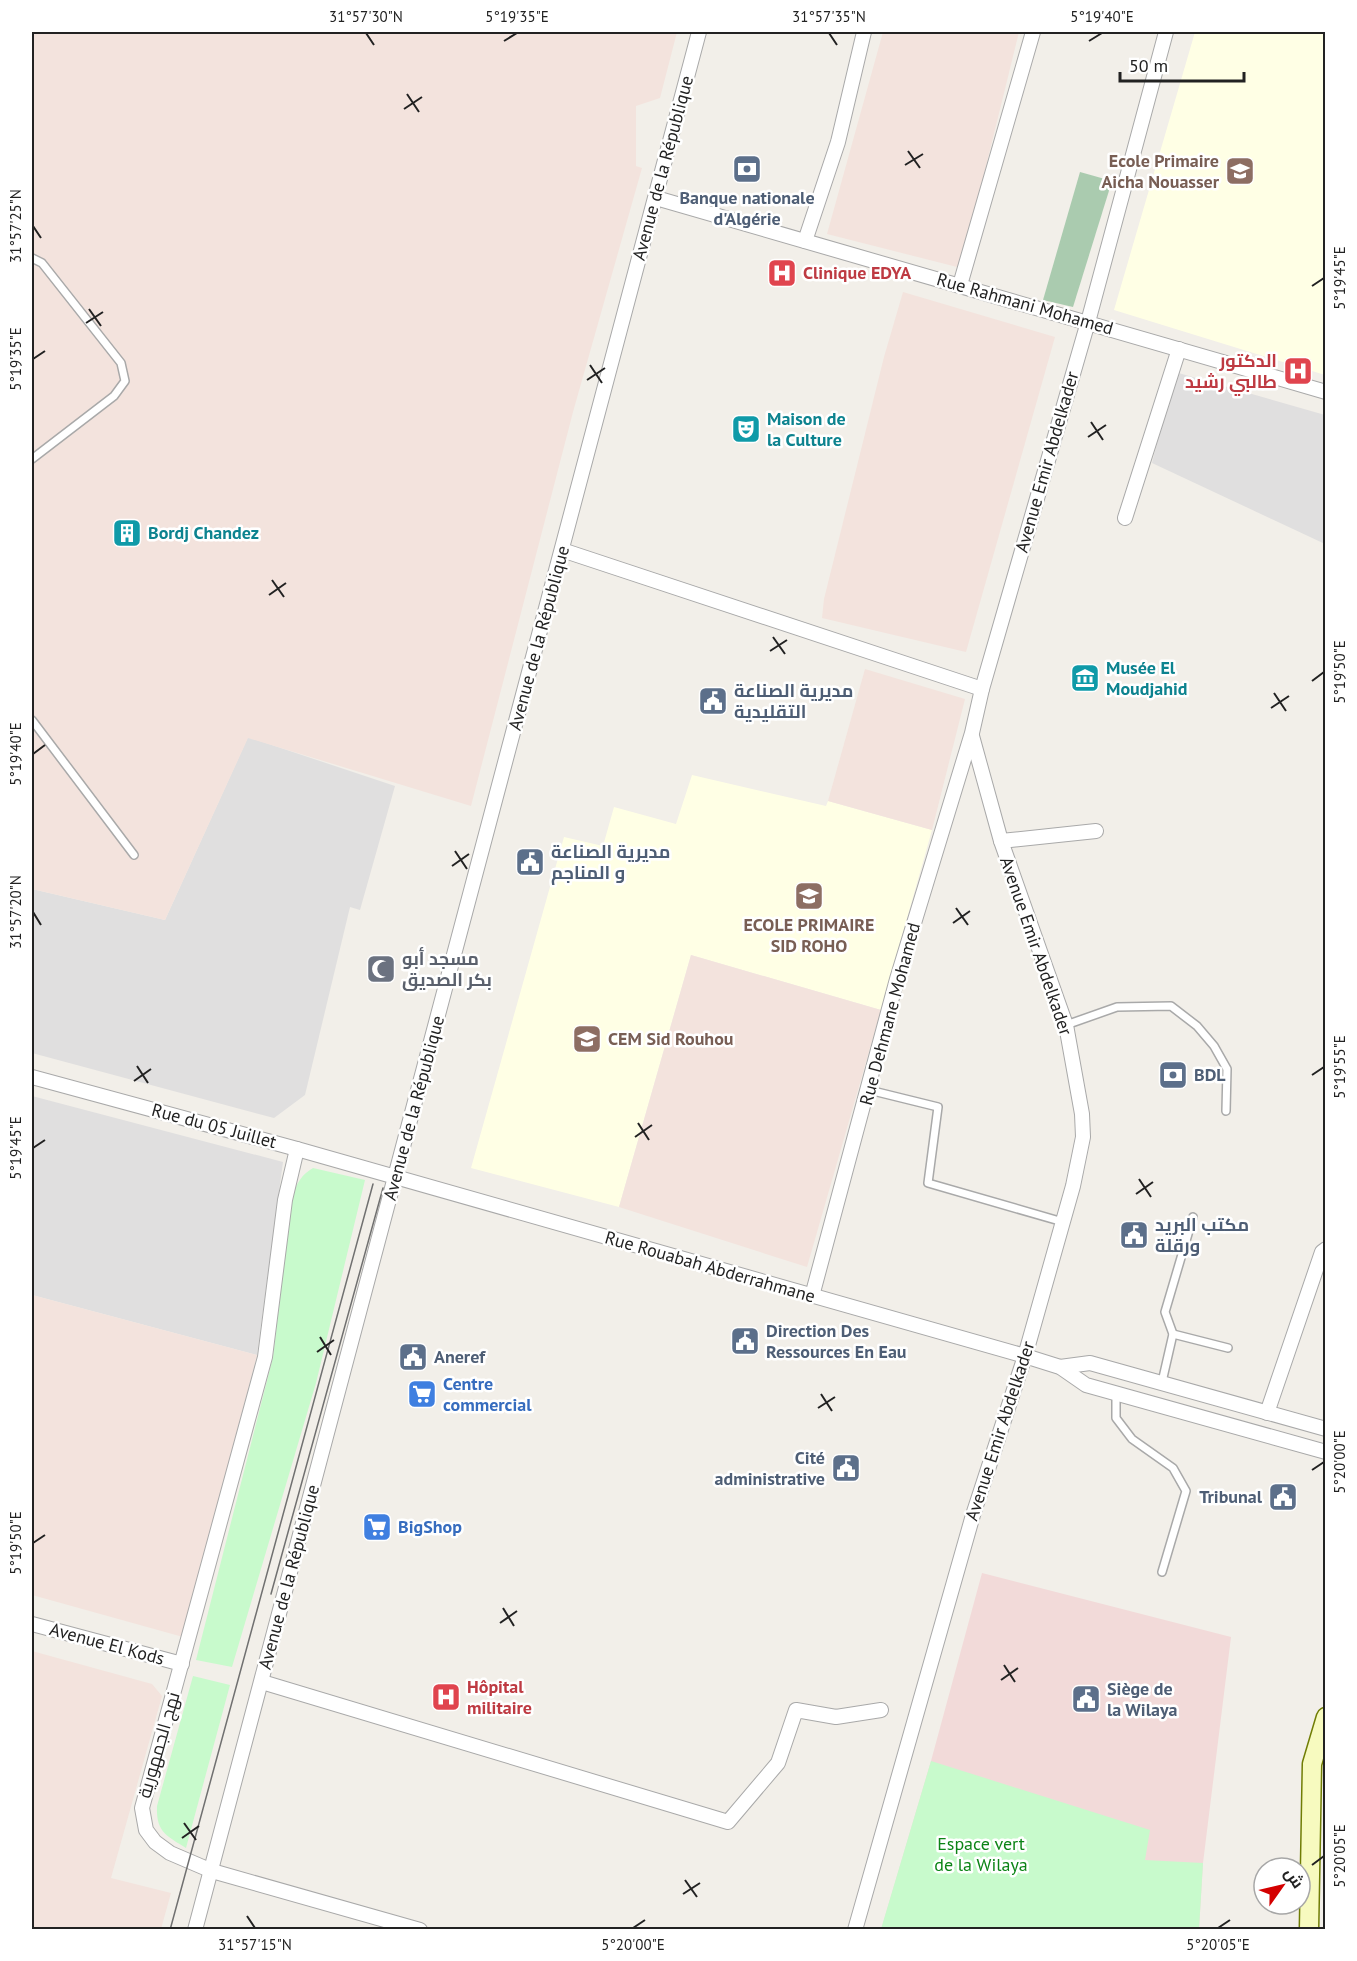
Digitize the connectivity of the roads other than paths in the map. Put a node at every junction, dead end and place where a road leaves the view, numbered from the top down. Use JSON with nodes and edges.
{"nodes":[{"id":1,"x":699,"y":32,"type":"edge"},
{"id":2,"x":864,"y":32,"type":"edge"},
{"id":3,"x":1033,"y":32,"type":"edge"},
{"id":4,"x":1167,"y":32,"type":"edge"},
{"id":5,"x":656,"y":198,"type":"junction"},
{"id":6,"x":805,"y":241,"type":"junction"},
{"id":7,"x":32,"y":258,"type":"edge"},
{"id":8,"x":960,"y":285,"type":"junction"},
{"id":9,"x":1088,"y":322,"type":"junction"},
{"id":10,"x":1179,"y":349,"type":"junction"},
{"id":11,"x":1326,"y":392,"type":"edge"},
{"id":12,"x":32,"y":459,"type":"edge"},
{"id":13,"x":1125,"y":518,"type":"dead end"},
{"id":14,"x":562,"y":550,"type":"junction"},
{"id":15,"x":982,"y":689,"type":"junction"},
{"id":16,"x":32,"y":720,"type":"edge"},
{"id":17,"x":972,"y":733,"type":"junction"},
{"id":18,"x":1096,"y":831,"type":"dead end"},
{"id":19,"x":1001,"y":841,"type":"junction"},
{"id":20,"x":134,"y":855,"type":"dead end"},
{"id":21,"x":1066,"y":1026,"type":"junction"},
{"id":22,"x":32,"y":1077,"type":"edge"},
{"id":23,"x":869,"y":1090,"type":"junction"},
{"id":24,"x":1226,"y":1111,"type":"dead end"},
{"id":25,"x":297,"y":1149,"type":"junction"},
{"id":26,"x":395,"y":1178,"type":"junction"},
{"id":27,"x":1193,"y":1217,"type":"dead end"},
{"id":28,"x":1063,"y":1222,"type":"junction"},
{"id":29,"x":1326,"y":1249,"type":"edge"},
{"id":30,"x":812,"y":1296,"type":"junction"},
{"id":31,"x":1173,"y":1334,"type":"junction"},
{"id":32,"x":1228,"y":1348,"type":"dead end"},
{"id":33,"x":1025,"y":1356,"type":"junction"},
{"id":34,"x":1060,"y":1366,"type":"junction"},
{"id":35,"x":1162,"y":1382,"type":"junction"},
{"id":36,"x":1116,"y":1394,"type":"junction"},
{"id":37,"x":1267,"y":1413,"type":"junction"},
{"id":38,"x":1326,"y":1429,"type":"edge"},
{"id":39,"x":1326,"y":1452,"type":"edge"},
{"id":40,"x":1162,"y":1572,"type":"dead end"},
{"id":41,"x":32,"y":1624,"type":"edge"},
{"id":42,"x":182,"y":1664,"type":"junction"},
{"id":43,"x":262,"y":1682,"type":"junction"},
{"id":44,"x":881,"y":1710,"type":"dead end"},
{"id":45,"x":1326,"y":1717,"type":"edge"},
{"id":46,"x":212,"y":1871,"type":"junction"},
{"id":47,"x":195,"y":1929,"type":"edge"},
{"id":48,"x":420,"y":1929,"type":"edge"},
{"id":49,"x":855,"y":1929,"type":"edge"},
{"id":50,"x":1309,"y":1929,"type":"edge"}],
"edges":[{"from":1,"to":5,"type":"street","name":"Avenue de la République"},
{"from":2,"to":6,"type":"street"},
{"from":3,"to":8,"type":"street"},
{"from":4,"to":9,"type":"street","name":"Avenue Emir Abdelkader"},
{"from":5,"to":6,"type":"street","name":"Rue Rahmani Mohamed"},
{"from":5,"to":14,"type":"street","name":"Avenue de la République"},
{"from":6,"to":8,"type":"street","name":"Rue Rahmani Mohamed"},
{"from":7,"to":12,"type":"lane"},
{"from":8,"to":9,"type":"street","name":"Rue Rahmani Mohamed"},
{"from":9,"to":10,"type":"street","name":"Rue Rahmani Mohamed"},
{"from":9,"to":15,"type":"street","name":"Avenue Emir Abdelkader"},
{"from":10,"to":11,"type":"street","name":"Rue Rahmani Mohamed"},
{"from":10,"to":13,"type":"street"},
{"from":14,"to":15,"type":"street"},
{"from":14,"to":26,"type":"street","name":"Avenue de la République"},
{"from":15,"to":17,"type":"street","name":"Avenue Emir Abdelkader"},
{"from":16,"to":20,"type":"lane"},
{"from":17,"to":19,"type":"street","name":"Avenue Emir Abdelkader"},
{"from":17,"to":23,"type":"street","name":"Rue Dehmane Mohamed"},
{"from":18,"to":19,"type":"street"},
{"from":19,"to":21,"type":"street","name":"Avenue Emir Abdelkader"},
{"from":21,"to":24,"type":"lane"},
{"from":21,"to":28,"type":"street","name":"Avenue Emir Abdelkader"},
{"from":22,"to":25,"type":"street","name":"Rue du 05 Juillet"},
{"from":23,"to":28,"type":"lane"},
{"from":23,"to":30,"type":"street","name":"Rue Dehmane Mohamed"},
{"from":25,"to":26,"type":"street","name":"Rue du 05 Juillet"},
{"from":25,"to":42,"type":"street"},
{"from":26,"to":30,"type":"street","name":"Rue Rouabah Abderrahmane"},
{"from":26,"to":43,"type":"street","name":"Avenue de la République"},
{"from":27,"to":31,"type":"lane"},
{"from":28,"to":33,"type":"street","name":"Avenue Emir Abdelkader"},
{"from":29,"to":37,"type":"street"},
{"from":30,"to":33,"type":"street","name":"Rue Rouabah Abderrahmane"},
{"from":31,"to":32,"type":"lane"},
{"from":31,"to":35,"type":"lane"},
{"from":33,"to":34,"type":"street","name":"Rue Rouabah Abderrahmane"},
{"from":33,"to":49,"type":"street","name":"Avenue Emir Abdelkader"},
{"from":34,"to":35,"type":"street"},
{"from":34,"to":36,"type":"street"},
{"from":35,"to":37,"type":"street"},
{"from":36,"to":39,"type":"street"},
{"from":36,"to":40,"type":"lane"},
{"from":37,"to":38,"type":"street"},
{"from":41,"to":42,"type":"street","name":"Avenue El Kods"},
{"from":42,"to":46,"type":"street","name":"نهج الجمهورية"},
{"from":43,"to":44,"type":"street"},
{"from":43,"to":46,"type":"street","name":"Avenue de la République"},
{"from":45,"to":50,"type":"street"},
{"from":46,"to":47,"type":"street"},
{"from":46,"to":48,"type":"street"}]}
